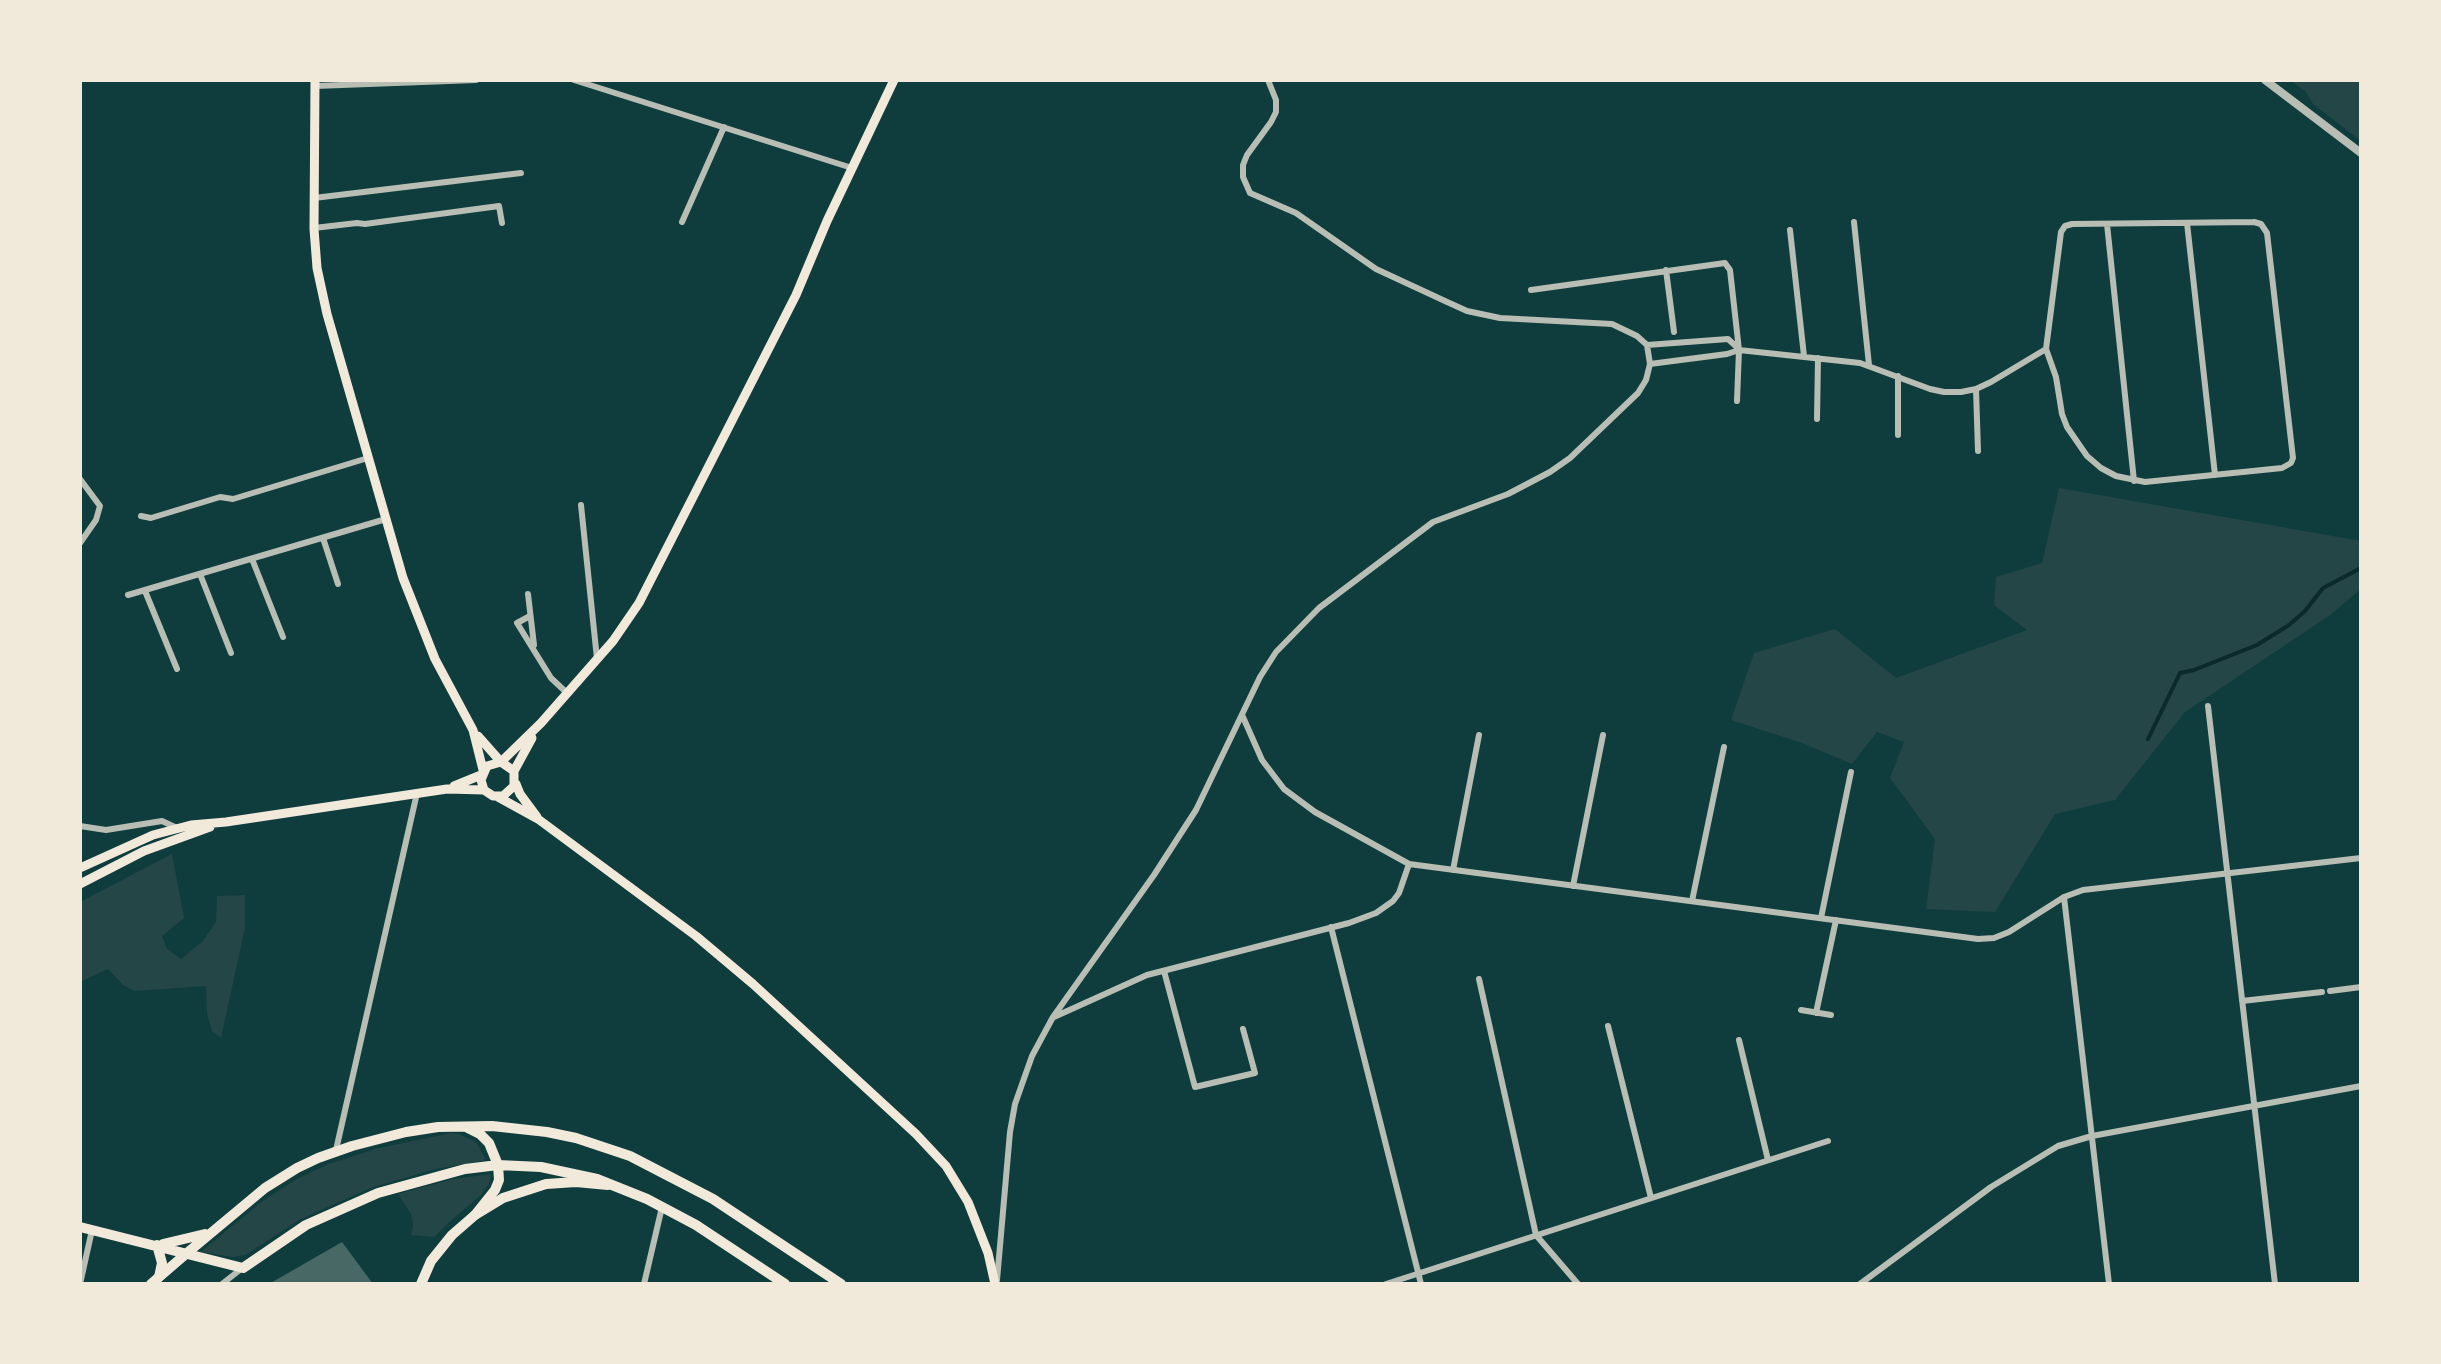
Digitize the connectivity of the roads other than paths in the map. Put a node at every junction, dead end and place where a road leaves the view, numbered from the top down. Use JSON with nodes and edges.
{"nodes":[{"id":1,"x":476,"y":80,"type":"edge"},
{"id":2,"x":574,"y":80,"type":"edge"},
{"id":3,"x":894,"y":80,"type":"edge"},
{"id":4,"x":1268,"y":80,"type":"edge"},
{"id":5,"x":2265,"y":80,"type":"edge"},
{"id":6,"x":315,"y":83,"type":"edge"},
{"id":7,"x":724,"y":127,"type":"junction"},
{"id":8,"x":2361,"y":154,"type":"edge"},
{"id":9,"x":852,"y":168,"type":"junction"},
{"id":10,"x":521,"y":174,"type":"dead end"},
{"id":11,"x":313,"y":198,"type":"junction"},
{"id":12,"x":502,"y":222,"type":"dead end"},
{"id":13,"x":682,"y":222,"type":"dead end"},
{"id":14,"x":1854,"y":222,"type":"dead end"},
{"id":15,"x":2187,"y":223,"type":"junction"},
{"id":16,"x":2107,"y":224,"type":"junction"},
{"id":17,"x":314,"y":228,"type":"junction"},
{"id":18,"x":1790,"y":230,"type":"dead end"},
{"id":19,"x":1666,"y":270,"type":"junction"},
{"id":20,"x":1531,"y":290,"type":"dead end"},
{"id":21,"x":1674,"y":332,"type":"dead end"},
{"id":22,"x":1688,"y":342,"type":"junction"},
{"id":23,"x":1647,"y":345,"type":"junction"},
{"id":24,"x":2046,"y":348,"type":"junction"},
{"id":25,"x":1740,"y":350,"type":"junction"},
{"id":26,"x":1804,"y":356,"type":"junction"},
{"id":27,"x":1690,"y":358,"type":"junction"},
{"id":28,"x":1818,"y":358,"type":"junction"},
{"id":29,"x":1650,"y":364,"type":"junction"},
{"id":30,"x":1869,"y":365,"type":"junction"},
{"id":31,"x":1898,"y":376,"type":"junction"},
{"id":32,"x":1976,"y":389,"type":"junction"},
{"id":33,"x":1737,"y":401,"type":"dead end"},
{"id":34,"x":1818,"y":419,"type":"dead end"},
{"id":35,"x":1898,"y":435,"type":"dead end"},
{"id":36,"x":1978,"y":450,"type":"dead end"},
{"id":37,"x":368,"y":458,"type":"junction"},
{"id":38,"x":2215,"y":475,"type":"junction"},
{"id":39,"x":80,"y":479,"type":"edge"},
{"id":40,"x":2134,"y":481,"type":"junction"},
{"id":41,"x":581,"y":504,"type":"dead end"},
{"id":42,"x":142,"y":516,"type":"dead end"},
{"id":43,"x":386,"y":519,"type":"junction"},
{"id":44,"x":322,"y":538,"type":"junction"},
{"id":45,"x":80,"y":543,"type":"edge"},
{"id":46,"x":252,"y":558,"type":"junction"},
{"id":47,"x":200,"y":574,"type":"junction"},
{"id":48,"x":338,"y":584,"type":"dead end"},
{"id":49,"x":145,"y":590,"type":"junction"},
{"id":50,"x":528,"y":594,"type":"dead end"},
{"id":51,"x":128,"y":596,"type":"dead end"},
{"id":52,"x":530,"y":616,"type":"junction"},
{"id":53,"x":283,"y":637,"type":"dead end"},
{"id":54,"x":535,"y":651,"type":"junction"},
{"id":55,"x":231,"y":652,"type":"dead end"},
{"id":56,"x":597,"y":660,"type":"junction"},
{"id":57,"x":177,"y":669,"type":"dead end"},
{"id":58,"x":567,"y":693,"type":"junction"},
{"id":59,"x":2208,"y":706,"type":"dead end"},
{"id":60,"x":1242,"y":716,"type":"junction"},
{"id":61,"x":541,"y":722,"type":"junction"},
{"id":62,"x":473,"y":730,"type":"junction"},
{"id":63,"x":1479,"y":734,"type":"dead end"},
{"id":64,"x":1603,"y":735,"type":"dead end"},
{"id":65,"x":1724,"y":747,"type":"dead end"},
{"id":66,"x":501,"y":762,"type":"junction"},
{"id":67,"x":1850,"y":772,"type":"dead end"},
{"id":68,"x":482,"y":773,"type":"junction"},
{"id":69,"x":515,"y":776,"type":"junction"},
{"id":70,"x":446,"y":788,"type":"junction"},
{"id":71,"x":484,"y":790,"type":"junction"},
{"id":72,"x":417,"y":793,"type":"junction"},
{"id":73,"x":498,"y":797,"type":"junction"},
{"id":74,"x":538,"y":819,"type":"junction"},
{"id":75,"x":226,"y":822,"type":"junction"},
{"id":76,"x":80,"y":826,"type":"edge"},
{"id":77,"x":177,"y":828,"type":"junction"},
{"id":78,"x":2361,"y":858,"type":"edge"},
{"id":79,"x":1409,"y":864,"type":"junction"},
{"id":80,"x":84,"y":866,"type":"edge"},
{"id":81,"x":1454,"y":870,"type":"junction"},
{"id":82,"x":2228,"y":873,"type":"junction"},
{"id":83,"x":80,"y":882,"type":"edge"},
{"id":84,"x":1573,"y":886,"type":"junction"},
{"id":85,"x":2064,"y":897,"type":"junction"},
{"id":86,"x":1692,"y":901,"type":"junction"},
{"id":87,"x":1820,"y":918,"type":"junction"},
{"id":88,"x":1836,"y":920,"type":"junction"},
{"id":89,"x":1331,"y":928,"type":"junction"},
{"id":90,"x":1164,"y":970,"type":"junction"},
{"id":91,"x":1479,"y":979,"type":"dead end"},
{"id":92,"x":2361,"y":988,"type":"edge"},
{"id":93,"x":2242,"y":1002,"type":"junction"},
{"id":94,"x":1801,"y":1010,"type":"dead end"},
{"id":95,"x":1816,"y":1012,"type":"junction"},
{"id":96,"x":1831,"y":1015,"type":"dead end"},
{"id":97,"x":1053,"y":1017,"type":"junction"},
{"id":98,"x":1608,"y":1026,"type":"dead end"},
{"id":99,"x":1243,"y":1029,"type":"dead end"},
{"id":100,"x":1739,"y":1040,"type":"dead end"},
{"id":101,"x":2361,"y":1086,"type":"edge"},
{"id":102,"x":2254,"y":1105,"type":"junction"},
{"id":103,"x":464,"y":1126,"type":"junction"},
{"id":104,"x":2092,"y":1136,"type":"junction"},
{"id":105,"x":1828,"y":1141,"type":"dead end"},
{"id":106,"x":336,"y":1151,"type":"junction"},
{"id":107,"x":1768,"y":1160,"type":"junction"},
{"id":108,"x":498,"y":1165,"type":"junction"},
{"id":109,"x":618,"y":1186,"type":"junction"},
{"id":110,"x":1651,"y":1198,"type":"junction"},
{"id":111,"x":662,"y":1206,"type":"junction"},
{"id":112,"x":475,"y":1215,"type":"junction"},
{"id":113,"x":86,"y":1228,"type":"edge"},
{"id":114,"x":214,"y":1230,"type":"junction"},
{"id":115,"x":1536,"y":1236,"type":"junction"},
{"id":116,"x":157,"y":1245,"type":"junction"},
{"id":117,"x":188,"y":1253,"type":"junction"},
{"id":118,"x":242,"y":1268,"type":"junction"},
{"id":119,"x":1419,"y":1273,"type":"junction"},
{"id":120,"x":1874,"y":1274,"type":"junction"},
{"id":121,"x":155,"y":1281,"type":"edge"},
{"id":122,"x":80,"y":1284,"type":"edge"},
{"id":123,"x":222,"y":1284,"type":"edge"},
{"id":124,"x":421,"y":1284,"type":"edge"},
{"id":125,"x":644,"y":1284,"type":"edge"},
{"id":126,"x":786,"y":1284,"type":"edge"},
{"id":127,"x":841,"y":1284,"type":"edge"},
{"id":128,"x":996,"y":1284,"type":"edge"},
{"id":129,"x":1386,"y":1284,"type":"edge"},
{"id":130,"x":1422,"y":1284,"type":"edge"},
{"id":131,"x":1578,"y":1284,"type":"edge"},
{"id":132,"x":1860,"y":1284,"type":"edge"},
{"id":133,"x":1878,"y":1284,"type":"edge"},
{"id":134,"x":2110,"y":1284,"type":"edge"},
{"id":135,"x":2275,"y":1284,"type":"edge"}],
"edges":[{"from":1,"to":6,"type":"street"},
{"from":2,"to":7,"type":"street"},
{"from":3,"to":9,"type":"main road"},
{"from":4,"to":23,"type":"street"},
{"from":5,"to":8,"type":"street"},
{"from":6,"to":11,"type":"main road"},
{"from":7,"to":9,"type":"street"},
{"from":7,"to":13,"type":"street"},
{"from":9,"to":56,"type":"main road"},
{"from":10,"to":11,"type":"street"},
{"from":11,"to":17,"type":"main road"},
{"from":12,"to":17,"type":"street"},
{"from":14,"to":30,"type":"street"},
{"from":15,"to":16,"type":"street"},
{"from":15,"to":38,"type":"street"},
{"from":15,"to":38,"type":"street"},
{"from":16,"to":24,"type":"street"},
{"from":16,"to":40,"type":"street"},
{"from":17,"to":37,"type":"main road"},
{"from":18,"to":26,"type":"street"},
{"from":19,"to":20,"type":"street"},
{"from":19,"to":21,"type":"street"},
{"from":19,"to":25,"type":"street"},
{"from":22,"to":23,"type":"street"},
{"from":22,"to":25,"type":"street"},
{"from":22,"to":27,"type":"street"},
{"from":23,"to":29,"type":"street"},
{"from":24,"to":32,"type":"street"},
{"from":24,"to":40,"type":"street"},
{"from":25,"to":26,"type":"street"},
{"from":25,"to":27,"type":"street"},
{"from":25,"to":33,"type":"street"},
{"from":26,"to":28,"type":"street"},
{"from":27,"to":29,"type":"street"},
{"from":28,"to":30,"type":"street"},
{"from":28,"to":34,"type":"street"},
{"from":29,"to":60,"type":"street"},
{"from":30,"to":31,"type":"street"},
{"from":31,"to":32,"type":"street"},
{"from":31,"to":35,"type":"street"},
{"from":32,"to":36,"type":"street"},
{"from":37,"to":42,"type":"street"},
{"from":37,"to":43,"type":"main road"},
{"from":38,"to":40,"type":"street"},
{"from":39,"to":45,"type":"street"},
{"from":41,"to":56,"type":"street"},
{"from":43,"to":44,"type":"street"},
{"from":43,"to":62,"type":"main road"},
{"from":44,"to":46,"type":"street"},
{"from":44,"to":48,"type":"street"},
{"from":46,"to":47,"type":"street"},
{"from":46,"to":53,"type":"street"},
{"from":47,"to":49,"type":"street"},
{"from":47,"to":55,"type":"street"},
{"from":49,"to":51,"type":"street"},
{"from":49,"to":57,"type":"street"},
{"from":50,"to":52,"type":"street"},
{"from":52,"to":54,"type":"street"},
{"from":52,"to":54,"type":"street"},
{"from":54,"to":58,"type":"street"},
{"from":56,"to":58,"type":"main road"},
{"from":58,"to":61,"type":"main road"},
{"from":59,"to":82,"type":"street"},
{"from":60,"to":79,"type":"street"},
{"from":60,"to":97,"type":"street"},
{"from":61,"to":66,"type":"main road"},
{"from":61,"to":69,"type":"main road"},
{"from":62,"to":66,"type":"main road"},
{"from":62,"to":68,"type":"main road"},
{"from":63,"to":81,"type":"street"},
{"from":64,"to":84,"type":"street"},
{"from":65,"to":86,"type":"street"},
{"from":66,"to":68,"type":"main road"},
{"from":66,"to":69,"type":"main road"},
{"from":67,"to":87,"type":"street"},
{"from":68,"to":70,"type":"main road"},
{"from":68,"to":71,"type":"main road"},
{"from":69,"to":73,"type":"main road"},
{"from":69,"to":74,"type":"main road"},
{"from":70,"to":71,"type":"main road"},
{"from":70,"to":72,"type":"main road"},
{"from":71,"to":73,"type":"main road"},
{"from":72,"to":75,"type":"main road"},
{"from":72,"to":106,"type":"street"},
{"from":73,"to":74,"type":"main road"},
{"from":74,"to":128,"type":"main road"},
{"from":75,"to":77,"type":"main road"},
{"from":75,"to":83,"type":"main road"},
{"from":76,"to":77,"type":"street"},
{"from":77,"to":80,"type":"main road"},
{"from":78,"to":82,"type":"street"},
{"from":79,"to":81,"type":"street"},
{"from":79,"to":89,"type":"street"},
{"from":80,"to":83,"type":"main road"},
{"from":81,"to":84,"type":"street"},
{"from":82,"to":85,"type":"street"},
{"from":82,"to":93,"type":"street"},
{"from":84,"to":86,"type":"street"},
{"from":85,"to":88,"type":"street"},
{"from":85,"to":104,"type":"street"},
{"from":86,"to":87,"type":"street"},
{"from":87,"to":88,"type":"street"},
{"from":88,"to":95,"type":"street"},
{"from":89,"to":90,"type":"street"},
{"from":89,"to":119,"type":"street"},
{"from":90,"to":97,"type":"street"},
{"from":90,"to":99,"type":"street"},
{"from":91,"to":115,"type":"street"},
{"from":92,"to":93,"type":"street"},
{"from":93,"to":102,"type":"street"},
{"from":94,"to":95,"type":"street"},
{"from":95,"to":96,"type":"street"},
{"from":97,"to":128,"type":"street"},
{"from":98,"to":110,"type":"street"},
{"from":100,"to":107,"type":"street"},
{"from":101,"to":102,"type":"street"},
{"from":102,"to":104,"type":"street"},
{"from":102,"to":135,"type":"street"},
{"from":103,"to":106,"type":"main road"},
{"from":103,"to":108,"type":"main road"},
{"from":103,"to":127,"type":"main road"},
{"from":104,"to":120,"type":"street"},
{"from":104,"to":134,"type":"street"},
{"from":105,"to":107,"type":"street"},
{"from":106,"to":114,"type":"main road"},
{"from":107,"to":110,"type":"street"},
{"from":108,"to":109,"type":"main road"},
{"from":108,"to":112,"type":"main road"},
{"from":108,"to":118,"type":"main road"},
{"from":109,"to":111,"type":"main road"},
{"from":109,"to":112,"type":"main road"},
{"from":110,"to":115,"type":"street"},
{"from":111,"to":125,"type":"street"},
{"from":111,"to":126,"type":"main road"},
{"from":112,"to":124,"type":"main road"},
{"from":113,"to":116,"type":"main road"},
{"from":113,"to":122,"type":"street"},
{"from":114,"to":116,"type":"main road"},
{"from":114,"to":117,"type":"main road"},
{"from":115,"to":119,"type":"street"},
{"from":115,"to":131,"type":"street"},
{"from":116,"to":117,"type":"main road"},
{"from":116,"to":121,"type":"main road"},
{"from":117,"to":118,"type":"main road"},
{"from":117,"to":121,"type":"main road"},
{"from":118,"to":123,"type":"street"},
{"from":119,"to":129,"type":"street"},
{"from":119,"to":130,"type":"street"},
{"from":120,"to":132,"type":"street"},
{"from":120,"to":133,"type":"street"}]}
